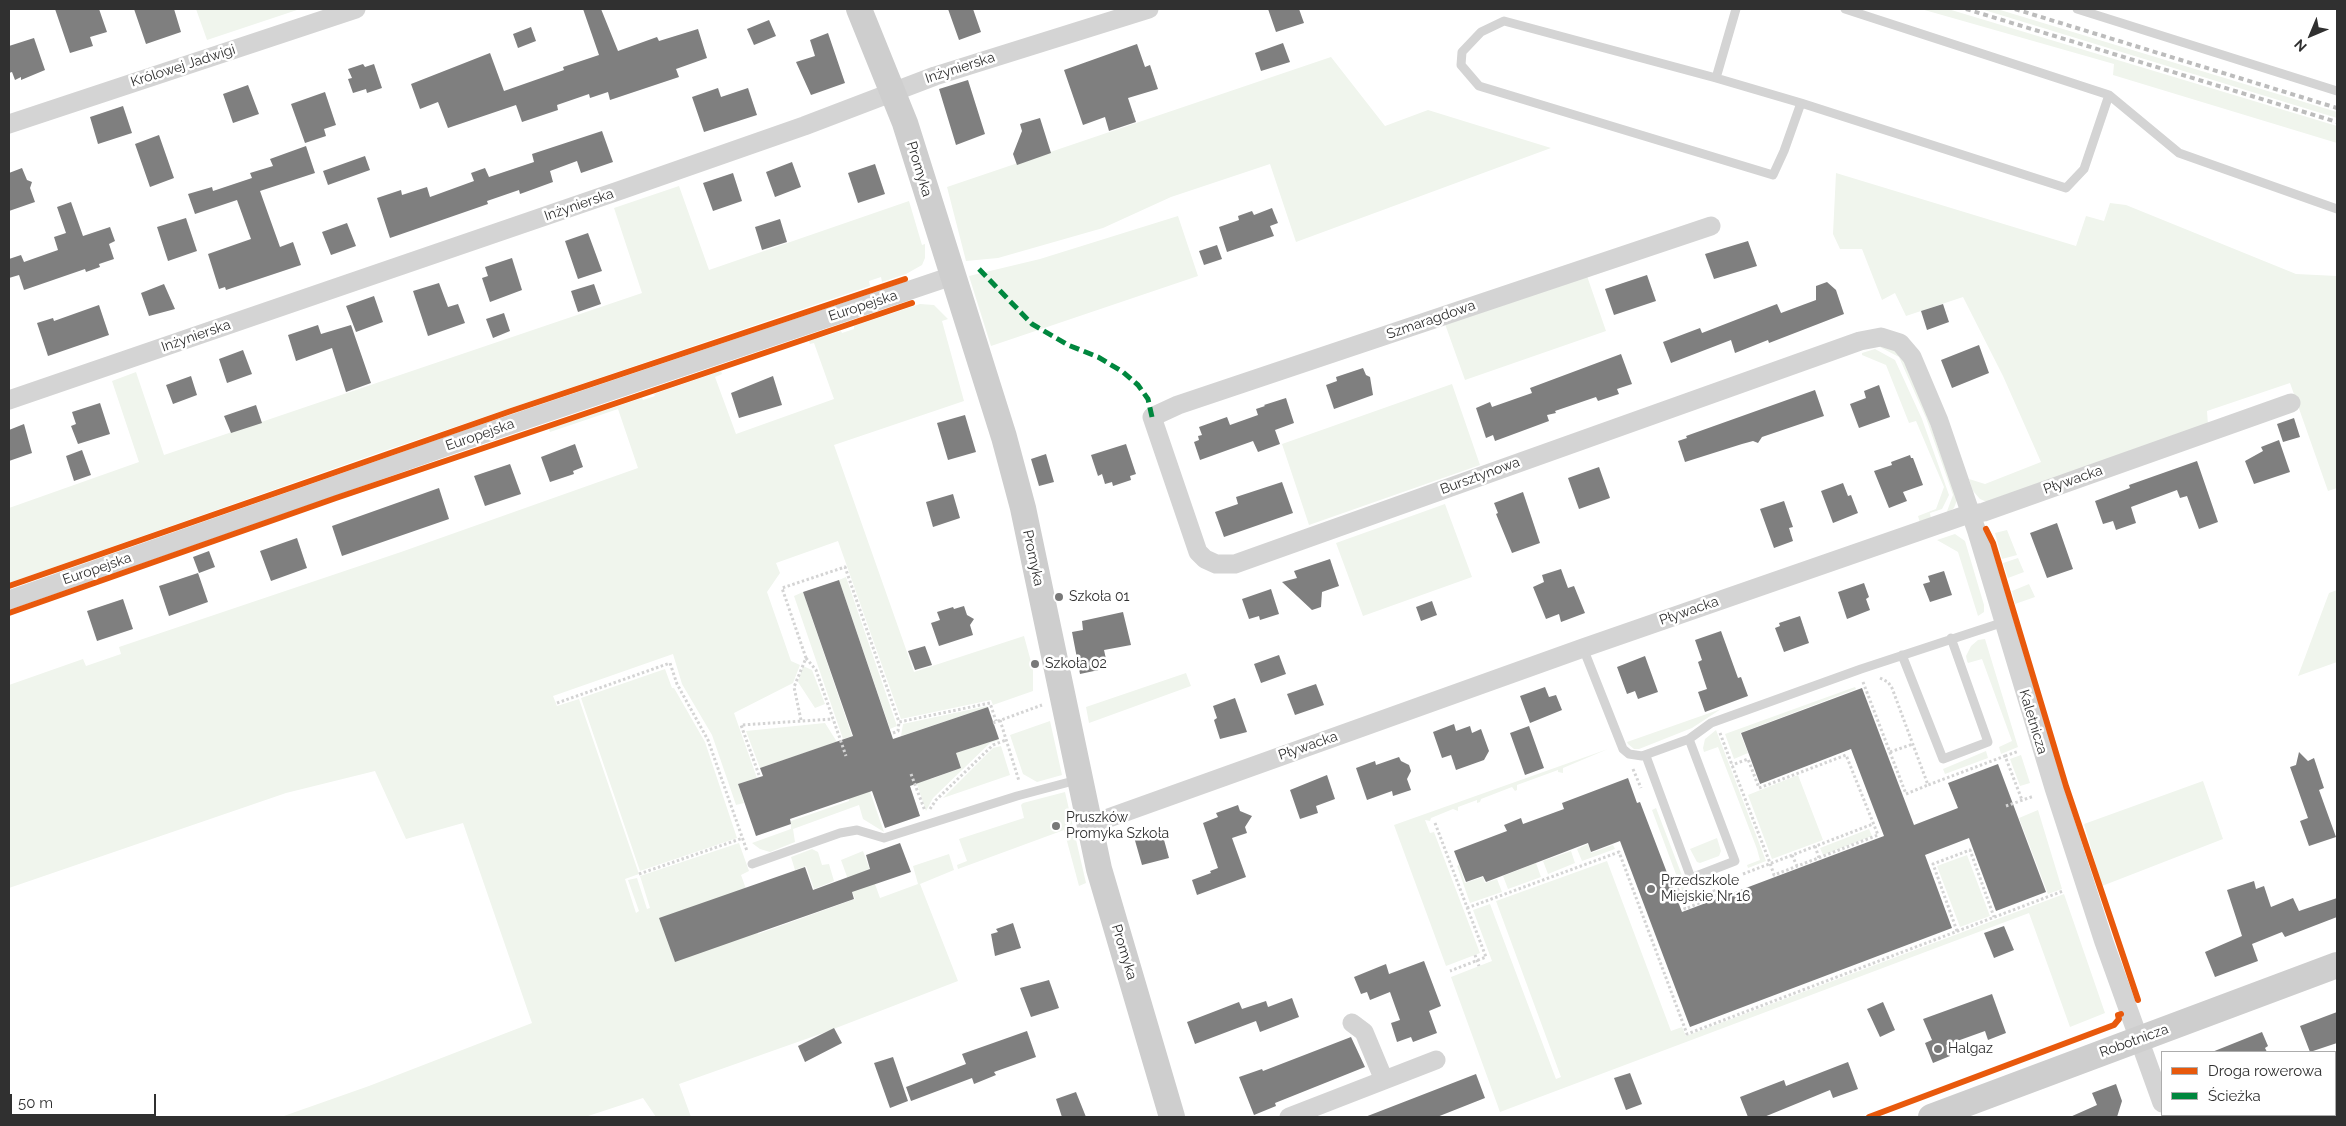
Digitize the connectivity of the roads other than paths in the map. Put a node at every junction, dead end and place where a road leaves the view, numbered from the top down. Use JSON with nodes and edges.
{"nodes":[{"id":1,"x":356,"y":9,"type":"edge"},
{"id":2,"x":859,"y":9,"type":"edge"},
{"id":3,"x":1149,"y":9,"type":"edge"},
{"id":4,"x":1736,"y":9,"type":"edge"},
{"id":5,"x":1845,"y":9,"type":"edge"},
{"id":6,"x":2077,"y":9,"type":"edge"},
{"id":7,"x":1093,"y":17,"type":"edge"},
{"id":8,"x":1716,"y":78,"type":"junction"},
{"id":9,"x":2337,"y":90,"type":"edge"},
{"id":10,"x":894,"y":91,"type":"junction"},
{"id":11,"x":2110,"y":95,"type":"junction"},
{"id":12,"x":1801,"y":103,"type":"junction"},
{"id":13,"x":9,"y":124,"type":"edge"},
{"id":14,"x":2337,"y":209,"type":"edge"},
{"id":15,"x":1711,"y":226,"type":"dead end"},
{"id":16,"x":952,"y":276,"type":"junction"},
{"id":17,"x":1900,"y":343,"type":"joint"},
{"id":18,"x":9,"y":400,"type":"edge"},
{"id":19,"x":2291,"y":403,"type":"dead end"},
{"id":20,"x":1152,"y":417,"type":"joint"},
{"id":21,"x":1971,"y":514,"type":"junction"},
{"id":22,"x":9,"y":600,"type":"edge"},
{"id":23,"x":2004,"y":622,"type":"junction"},
{"id":24,"x":1951,"y":638,"type":"junction"},
{"id":25,"x":1583,"y":648,"type":"junction"},
{"id":26,"x":1902,"y":655,"type":"junction"},
{"id":27,"x":1689,"y":739,"type":"junction"},
{"id":28,"x":1646,"y":756,"type":"junction"},
{"id":29,"x":1080,"y":780,"type":"junction"},
{"id":30,"x":1089,"y":825,"type":"junction"},
{"id":31,"x":752,"y":864,"type":"road end"},
{"id":32,"x":2337,"y":965,"type":"edge"},
{"id":33,"x":1352,"y":1023,"type":"dead end"},
{"id":34,"x":2138,"y":1040,"type":"junction"},
{"id":35,"x":1436,"y":1060,"type":"dead end"},
{"id":36,"x":1384,"y":1080,"type":"junction"},
{"id":37,"x":2161,"y":1100,"type":"edge"},
{"id":38,"x":1172,"y":1117,"type":"edge"},
{"id":39,"x":1289,"y":1117,"type":"edge"},
{"id":40,"x":1931,"y":1117,"type":"edge"}],
"edges":[{"from":1,"to":13,"type":"street","name":"Królowej Jadwigi"},
{"from":2,"to":10,"type":"street","name":"Promyka"},
{"from":3,"to":7,"type":"street","name":"Inżynierska"},
{"from":4,"to":8,"type":"lane"},
{"from":5,"to":11,"type":"lane"},
{"from":6,"to":9,"type":"lane"},
{"from":7,"to":10,"type":"street","name":"Inżynierska"},
{"from":8,"to":12,"type":"lane"},
{"from":8,"to":12,"type":"lane"},
{"from":10,"to":16,"type":"street","name":"Promyka"},
{"from":10,"to":18,"type":"street","name":"Inżynierska"},
{"from":11,"to":12,"type":"lane"},
{"from":11,"to":14,"type":"lane"},
{"from":15,"to":20,"type":"street","name":"Szmaragdowa"},
{"from":16,"to":22,"type":"street","name":"Europejska"},
{"from":16,"to":29,"type":"street","name":"Promyka"},
{"from":17,"to":20,"type":"street","name":"Bursztynowa"},
{"from":17,"to":21,"type":"street","name":"Kaletnicza"},
{"from":19,"to":21,"type":"street","name":"Pływacka"},
{"from":21,"to":23,"type":"street","name":"Kaletnicza"},
{"from":21,"to":25,"type":"street","name":"Pływacka"},
{"from":23,"to":24,"type":"lane"},
{"from":23,"to":34,"type":"street","name":"Kaletnicza"},
{"from":24,"to":26,"type":"lane"},
{"from":24,"to":26,"type":"lane"},
{"from":25,"to":28,"type":"lane"},
{"from":25,"to":30,"type":"street","name":"Pływacka"},
{"from":26,"to":27,"type":"lane"},
{"from":27,"to":28,"type":"lane"},
{"from":27,"to":28,"type":"lane"},
{"from":29,"to":30,"type":"street","name":"Promyka"},
{"from":29,"to":31,"type":"lane"},
{"from":30,"to":38,"type":"street","name":"Promyka"},
{"from":32,"to":34,"type":"street","name":"Robotnicza"},
{"from":33,"to":36,"type":"street"},
{"from":34,"to":37,"type":"street","name":"Kaletnicza"},
{"from":34,"to":40,"type":"street","name":"Robotnicza"},
{"from":35,"to":36,"type":"street"},
{"from":36,"to":39,"type":"street"}]}
